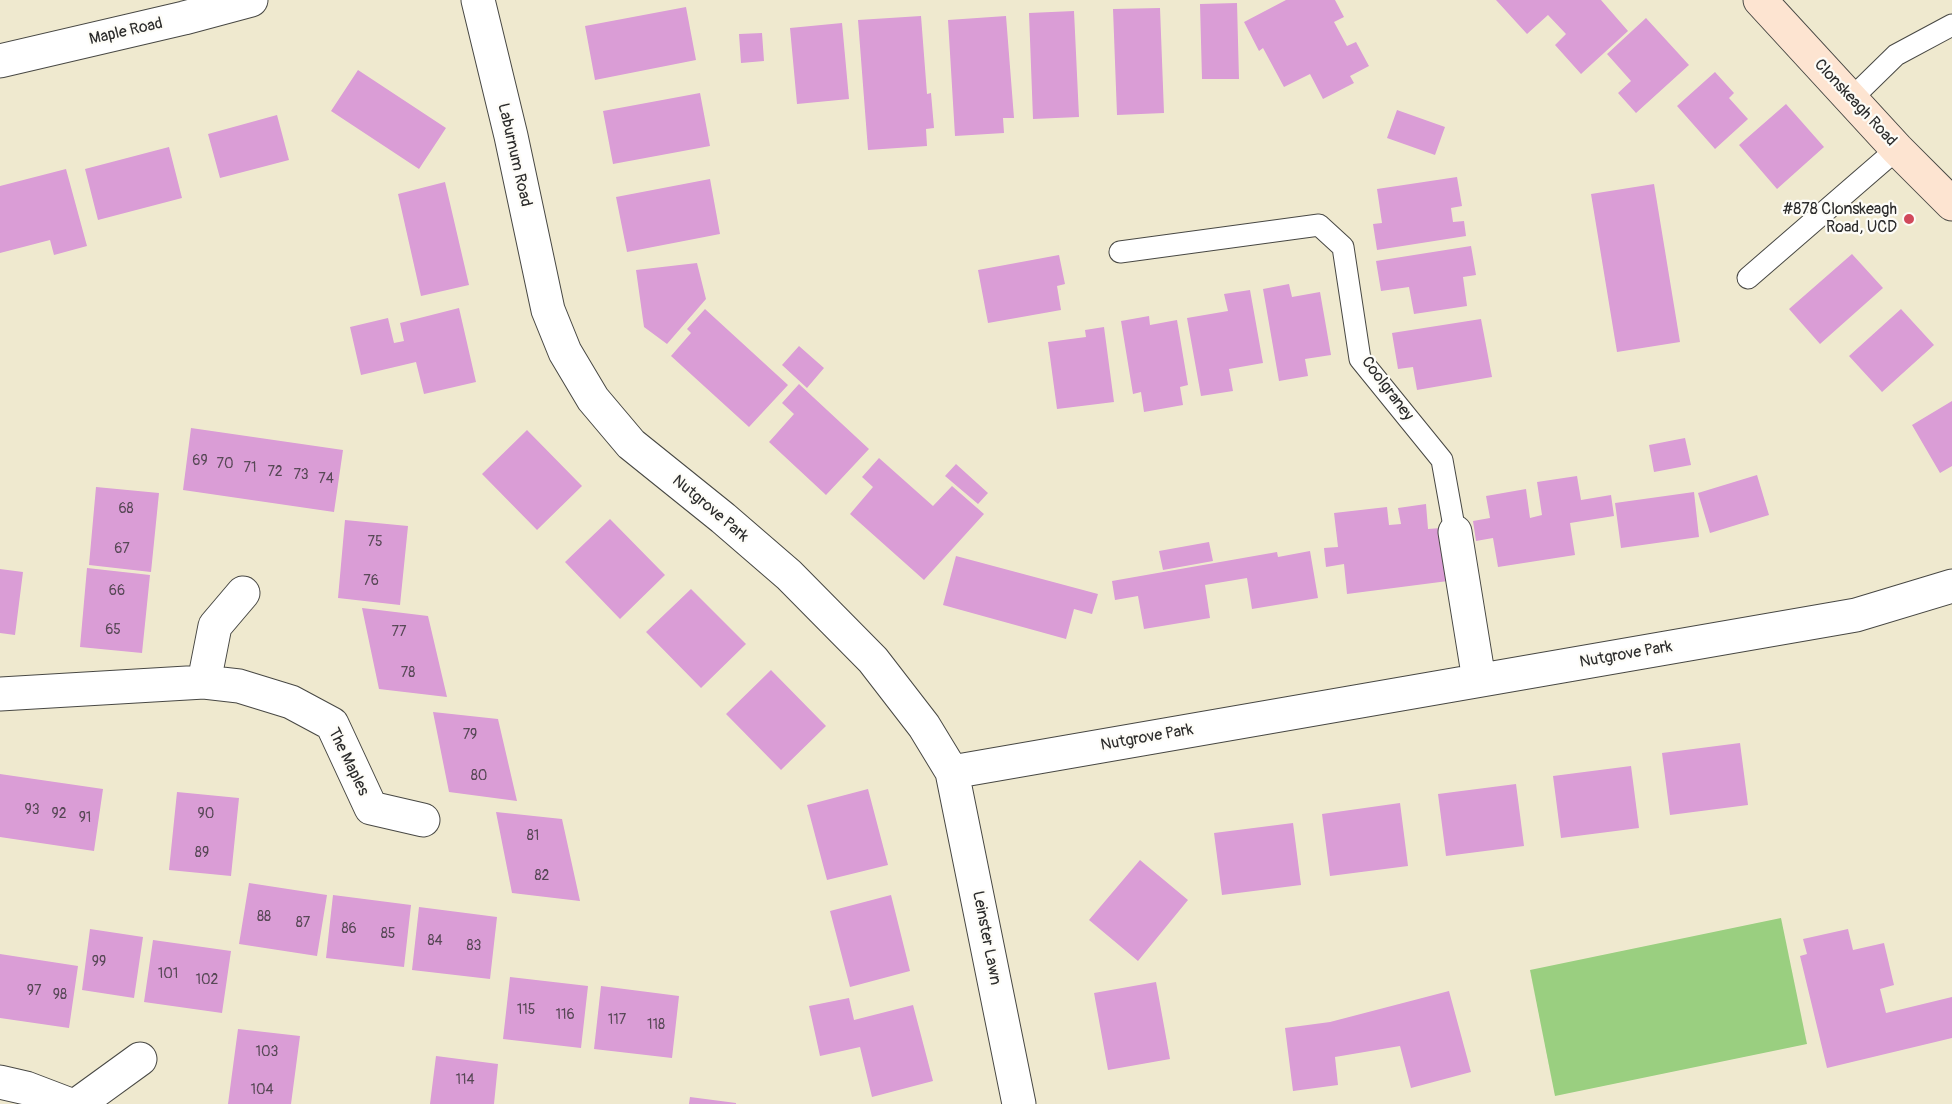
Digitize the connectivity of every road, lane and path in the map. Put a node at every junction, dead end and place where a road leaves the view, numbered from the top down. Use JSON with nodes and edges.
{"nodes":[{"id":1,"x":251,"y":0,"type":"edge"},
{"id":2,"x":478,"y":0,"type":"edge"},
{"id":3,"x":1765,"y":1,"type":"edge"},
{"id":4,"x":1952,"y":25,"type":"edge"},
{"id":5,"x":0,"y":61,"type":"edge"},
{"id":6,"x":1851,"y":99,"type":"junction"},
{"id":7,"x":1897,"y":149,"type":"junction"},
{"id":8,"x":1952,"y":204,"type":"edge"},
{"id":9,"x":1120,"y":252,"type":"dead end"},
{"id":10,"x":1748,"y":278,"type":"dead end"},
{"id":11,"x":548,"y":310,"type":"joint"},
{"id":12,"x":1455,"y":532,"type":"joint"},
{"id":13,"x":1952,"y":586,"type":"edge"},
{"id":14,"x":243,"y":593,"type":"dead end"},
{"id":15,"x":1479,"y":680,"type":"junction"},
{"id":16,"x":204,"y":682,"type":"junction"},
{"id":17,"x":0,"y":694,"type":"edge"},
{"id":18,"x":952,"y":772,"type":"junction"},
{"id":19,"x":423,"y":820,"type":"dead end"},
{"id":20,"x":140,"y":1059,"type":"dead end"},
{"id":21,"x":0,"y":1082,"type":"edge"},
{"id":22,"x":69,"y":1104,"type":"edge"},
{"id":23,"x":78,"y":1104,"type":"edge"},
{"id":24,"x":1019,"y":1104,"type":"edge"}],
"edges":[{"from":1,"to":5,"type":"street","name":"Maple Road"},
{"from":2,"to":11,"type":"street","name":"Laburnum Road"},
{"from":3,"to":6,"type":"main road","name":"Clonskeagh Road"},
{"from":4,"to":6,"type":"lane"},
{"from":6,"to":7,"type":"main road","name":"Clonskeagh Road"},
{"from":7,"to":8,"type":"main road","name":"Clonskeagh Road"},
{"from":7,"to":10,"type":"lane"},
{"from":9,"to":12,"type":"lane","name":"Coolgraney"},
{"from":11,"to":18,"type":"street","name":"Nutgrove Park"},
{"from":12,"to":15,"type":"street","name":"Coolgraney"},
{"from":13,"to":15,"type":"street","name":"Nutgrove Park"},
{"from":14,"to":16,"type":"street"},
{"from":15,"to":18,"type":"street","name":"Nutgrove Park"},
{"from":16,"to":17,"type":"street","name":"The Maples"},
{"from":16,"to":19,"type":"street","name":"The Maples"},
{"from":18,"to":24,"type":"street","name":"Leinster Lawn"},
{"from":20,"to":23,"type":"street"},
{"from":21,"to":22,"type":"street"}]}
